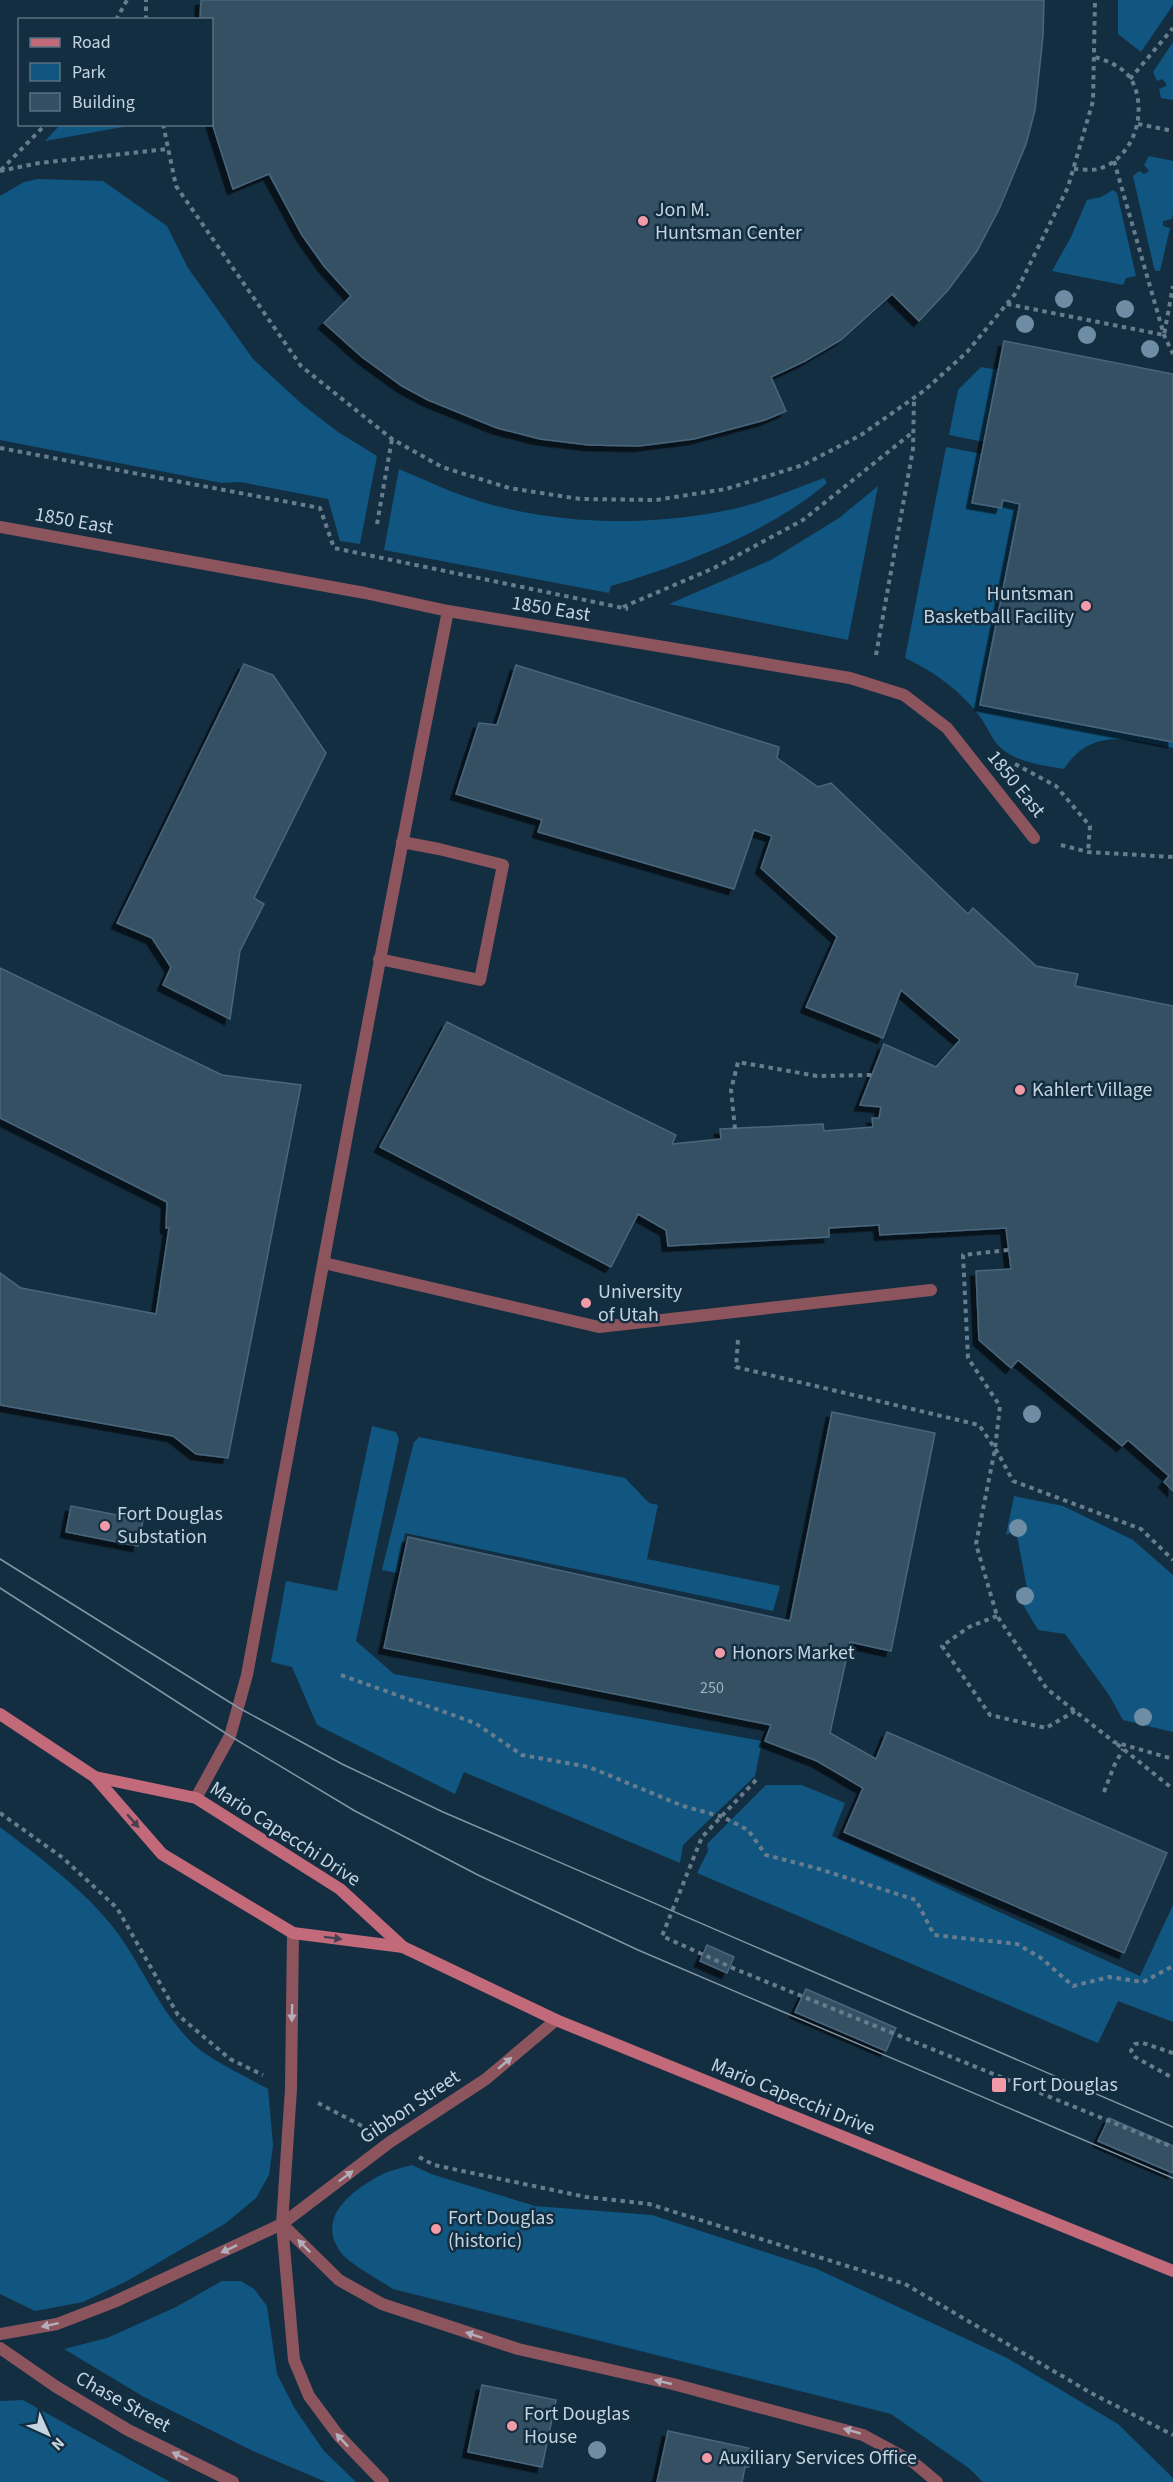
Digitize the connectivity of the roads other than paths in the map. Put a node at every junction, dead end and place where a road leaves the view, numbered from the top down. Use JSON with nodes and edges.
{"nodes":[{"id":1,"x":0,"y":527,"type":"edge"},
{"id":2,"x":448,"y":611,"type":"junction"},
{"id":3,"x":1034,"y":838,"type":"dead end"},
{"id":4,"x":402,"y":842,"type":"junction"},
{"id":5,"x":379,"y":959,"type":"junction"},
{"id":6,"x":324,"y":1263,"type":"junction"},
{"id":7,"x":931,"y":1290,"type":"dead end"},
{"id":8,"x":0,"y":1714,"type":"edge"},
{"id":9,"x":95,"y":1777,"type":"junction"},
{"id":10,"x":195,"y":1798,"type":"junction"},
{"id":11,"x":293,"y":1933,"type":"junction"},
{"id":12,"x":403,"y":1947,"type":"junction"},
{"id":13,"x":556,"y":2020,"type":"junction"},
{"id":14,"x":282,"y":2224,"type":"junction"},
{"id":15,"x":1173,"y":2271,"type":"edge"},
{"id":16,"x":0,"y":2334,"type":"edge"},
{"id":17,"x":0,"y":2348,"type":"edge"},
{"id":18,"x":232,"y":2482,"type":"edge"},
{"id":19,"x":383,"y":2482,"type":"edge"},
{"id":20,"x":938,"y":2482,"type":"edge"}],
"edges":[{"from":1,"to":2,"type":"street","name":"1850 East"},
{"from":2,"to":3,"type":"street","name":"1850 East"},
{"from":2,"to":4,"type":"street"},
{"from":4,"to":5,"type":"street"},
{"from":4,"to":5,"type":"street"},
{"from":5,"to":6,"type":"street"},
{"from":6,"to":7,"type":"street"},
{"from":6,"to":10,"type":"street"},
{"from":8,"to":9,"type":"main road","name":"Mario Capecchi Drive"},
{"from":9,"to":10,"type":"main road","name":"Mario Capecchi Drive"},
{"from":9,"to":11,"type":"main road","name":"Mario Capecchi Drive","one_way":true},
{"from":10,"to":12,"type":"main road","name":"Mario Capecchi Drive"},
{"from":11,"to":12,"type":"main road","name":"Mario Capecchi Drive","one_way":true},
{"from":11,"to":14,"type":"street","one_way":true},
{"from":12,"to":13,"type":"main road","name":"Mario Capecchi Drive"},
{"from":14,"to":13,"type":"street","name":"Gibbon Street","one_way":true},
{"from":13,"to":15,"type":"main road","name":"Mario Capecchi Drive"},
{"from":14,"to":16,"type":"street","name":"Gibbon Street","one_way":true},
{"from":19,"to":14,"type":"street","one_way":true},
{"from":20,"to":14,"type":"street","one_way":true},
{"from":18,"to":17,"type":"street","name":"Chase Street","one_way":true}]}
